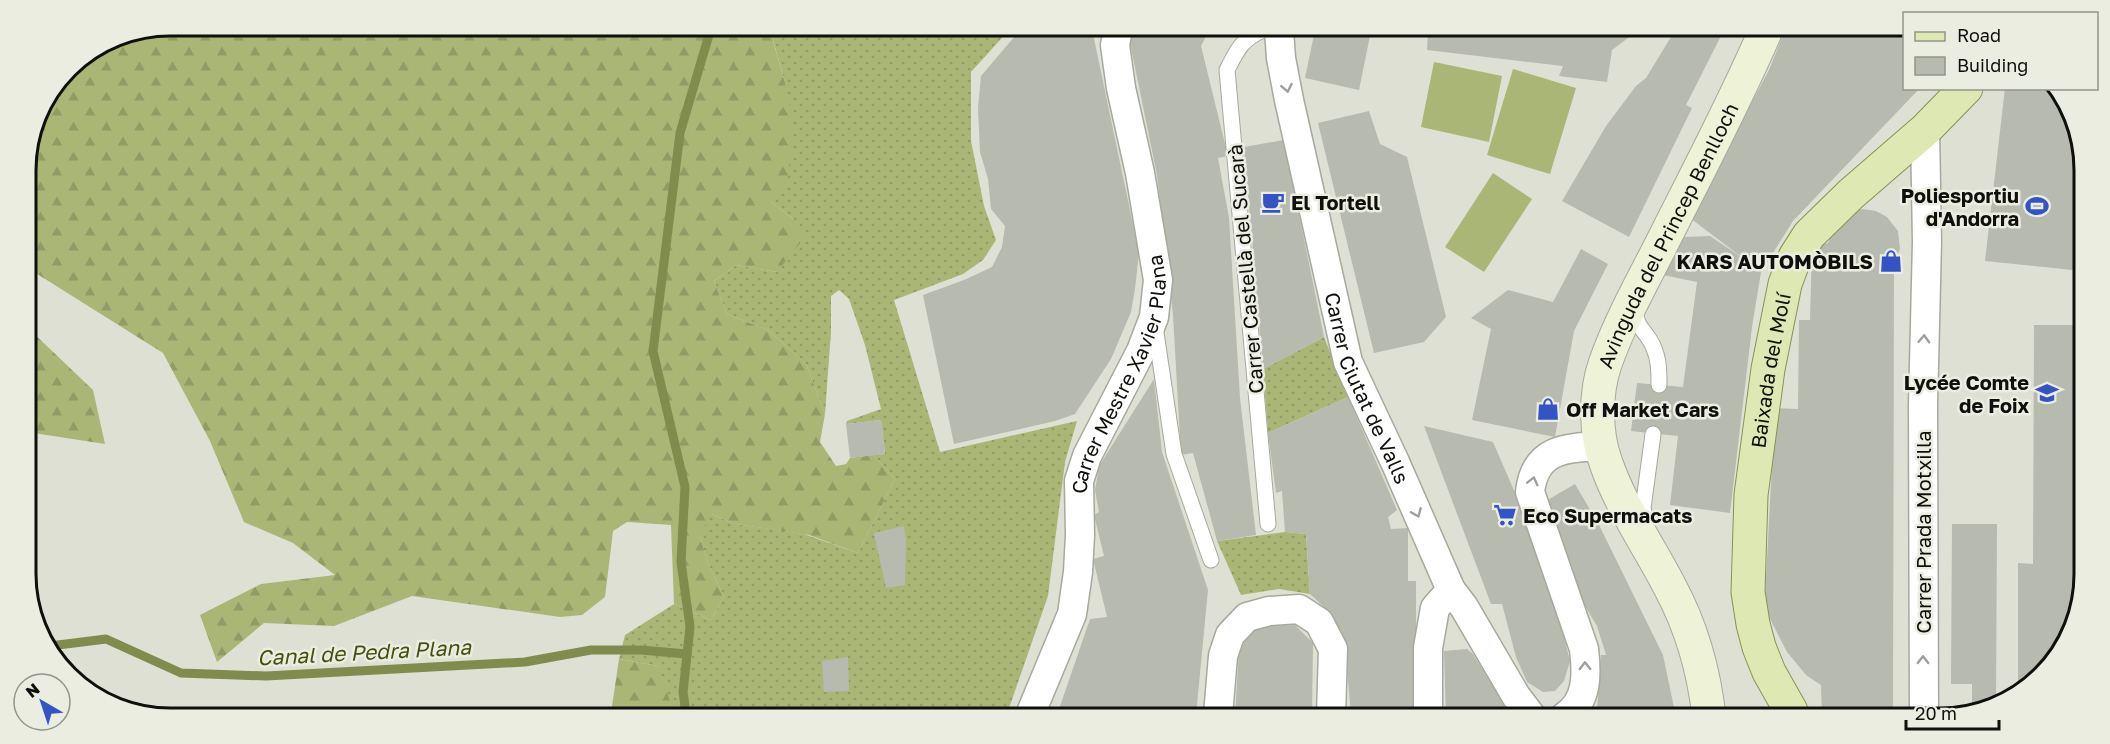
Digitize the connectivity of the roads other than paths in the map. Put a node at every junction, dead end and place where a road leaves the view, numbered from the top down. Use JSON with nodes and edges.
{"nodes":[{"id":1,"x":1117,"y":36,"type":"edge"},
{"id":2,"x":1251,"y":36,"type":"edge"},
{"id":3,"x":1279,"y":36,"type":"edge"},
{"id":4,"x":1763,"y":36,"type":"edge"},
{"id":5,"x":1964,"y":90,"type":"edge"},
{"id":6,"x":1925,"y":130,"type":"junction"},
{"id":7,"x":1635,"y":296,"type":"junction"},
{"id":8,"x":1154,"y":317,"type":"junction"},
{"id":9,"x":1659,"y":385,"type":"dead end"},
{"id":10,"x":1653,"y":434,"type":"dead end"},
{"id":11,"x":1601,"y":446,"type":"junction"},
{"id":12,"x":1268,"y":524,"type":"dead end"},
{"id":13,"x":1211,"y":560,"type":"dead end"},
{"id":14,"x":1662,"y":575,"type":"junction"},
{"id":15,"x":1451,"y":590,"type":"junction"},
{"id":16,"x":1033,"y":708,"type":"edge"},
{"id":17,"x":1218,"y":708,"type":"edge"},
{"id":18,"x":1331,"y":708,"type":"edge"},
{"id":19,"x":1428,"y":708,"type":"edge"},
{"id":20,"x":1525,"y":708,"type":"edge"},
{"id":21,"x":1574,"y":708,"type":"edge"},
{"id":22,"x":1708,"y":708,"type":"edge"},
{"id":23,"x":1789,"y":708,"type":"edge"},
{"id":24,"x":1924,"y":708,"type":"edge"}],
"edges":[{"from":1,"to":8,"type":"street","name":"Carrer Mestre Xavier Plana"},
{"from":2,"to":12,"type":"lane","name":"Carrer Castellà del Sucarà"},
{"from":3,"to":15,"type":"street","name":"Carrer Ciutat de Valls","one_way":true},
{"from":4,"to":7,"type":"street","name":"Avinguda del Princep Benlloch"},
{"from":5,"to":6,"type":"main road","name":"Baixada del Molí"},
{"from":6,"to":23,"type":"main road","name":"Baixada del Molí"},
{"from":24,"to":6,"type":"street","name":"Carrer Prada Motxilla","one_way":true},
{"from":7,"to":9,"type":"lane"},
{"from":7,"to":11,"type":"street","name":"Avinguda del Princep Benlloch"},
{"from":8,"to":13,"type":"lane"},
{"from":8,"to":16,"type":"street","name":"Carrer Mestre Xavier Plana"},
{"from":10,"to":14,"type":"lane"},
{"from":11,"to":14,"type":"street","name":"Avinguda del Princep Benlloch"},
{"from":21,"to":11,"type":"street","one_way":true},
{"from":14,"to":22,"type":"street","name":"Avinguda del Princep Benlloch"},
{"from":15,"to":19,"type":"street"},
{"from":15,"to":20,"type":"street","name":"Carrer Ciutat de Valls"},
{"from":17,"to":18,"type":"street"}]}
